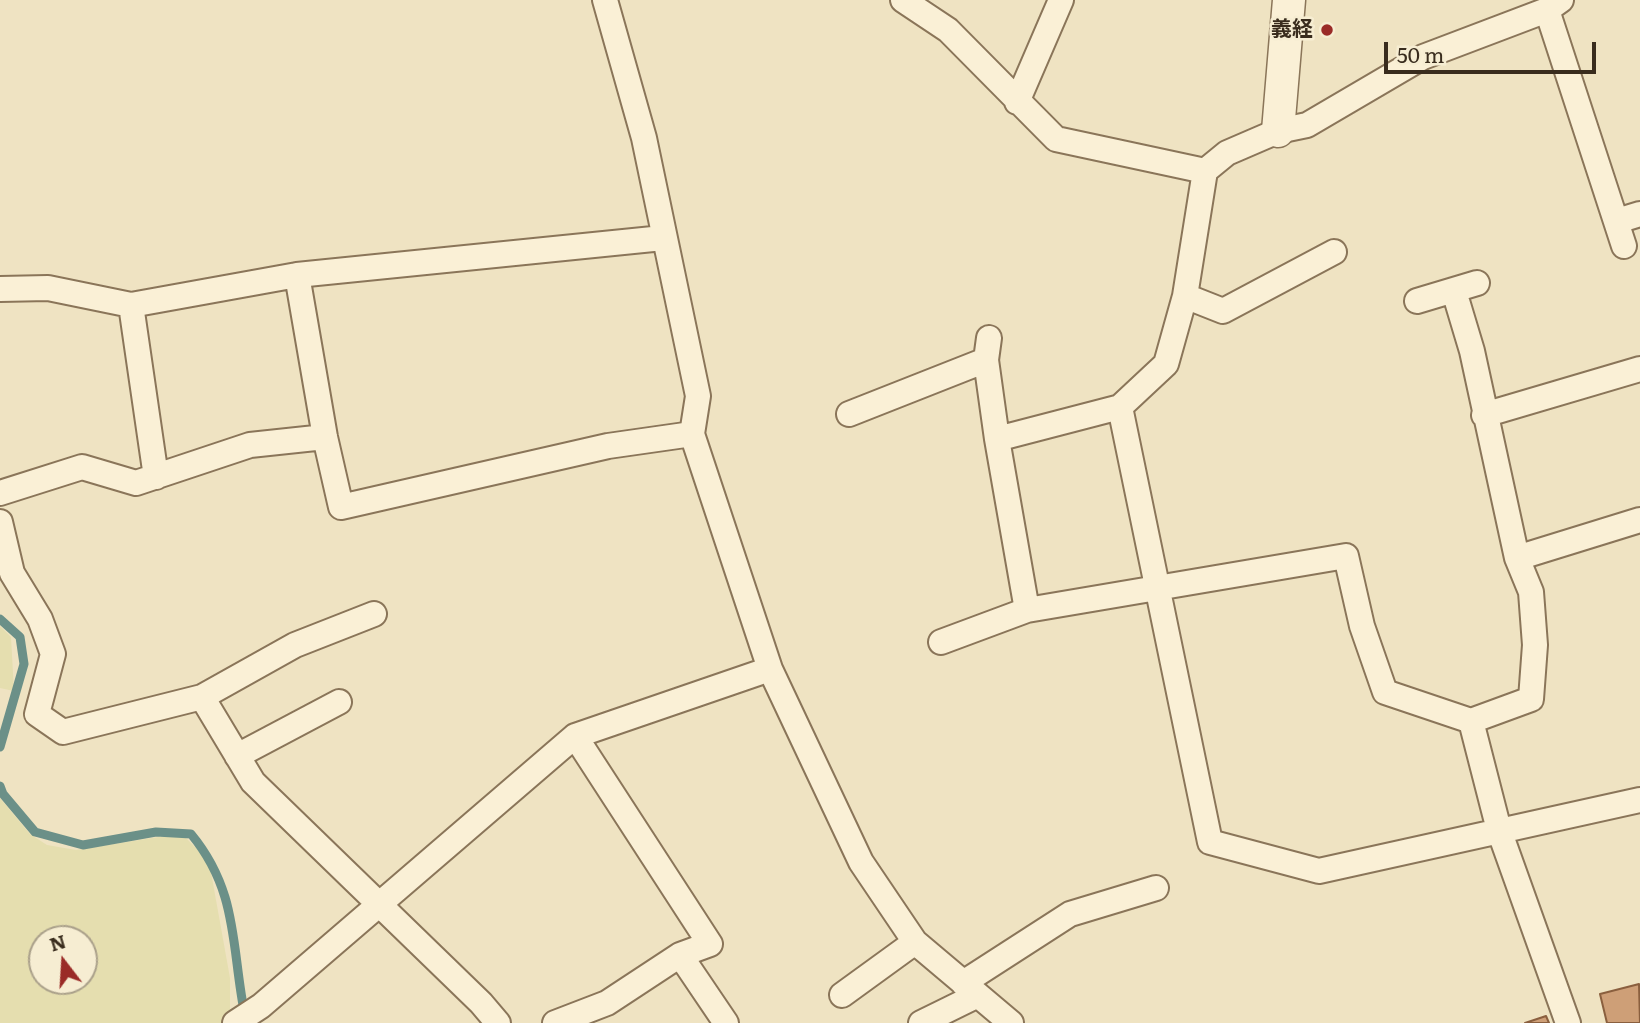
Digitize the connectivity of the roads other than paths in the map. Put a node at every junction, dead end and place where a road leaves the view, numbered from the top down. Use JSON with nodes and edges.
{"nodes":[{"id":1,"x":605,"y":0,"type":"edge"},
{"id":2,"x":903,"y":0,"type":"edge"},
{"id":3,"x":1061,"y":0,"type":"edge"},
{"id":4,"x":1289,"y":0,"type":"edge"},
{"id":5,"x":1554,"y":5,"type":"edge"},
{"id":6,"x":1017,"y":102,"type":"junction"},
{"id":7,"x":1278,"y":131,"type":"junction"},
{"id":8,"x":1205,"y":171,"type":"junction"},
{"id":9,"x":1628,"y":217,"type":"edge"},
{"id":10,"x":663,"y":238,"type":"junction"},
{"id":11,"x":1624,"y":247,"type":"dead end"},
{"id":12,"x":1316,"y":252,"type":"dead end"},
{"id":13,"x":297,"y":275,"type":"junction"},
{"id":14,"x":0,"y":289,"type":"edge"},
{"id":15,"x":1185,"y":296,"type":"junction"},
{"id":16,"x":1417,"y":301,"type":"dead end"},
{"id":17,"x":131,"y":305,"type":"junction"},
{"id":18,"x":1640,"y":369,"type":"edge"},
{"id":19,"x":1120,"y":407,"type":"junction"},
{"id":20,"x":849,"y":414,"type":"dead end"},
{"id":21,"x":1484,"y":415,"type":"junction"},
{"id":22,"x":692,"y":434,"type":"junction"},
{"id":23,"x":325,"y":438,"type":"junction"},
{"id":24,"x":997,"y":439,"type":"junction"},
{"id":25,"x":156,"y":477,"type":"junction"},
{"id":26,"x":0,"y":493,"type":"edge"},
{"id":27,"x":1640,"y":520,"type":"edge"},
{"id":28,"x":0,"y":522,"type":"edge"},
{"id":29,"x":1517,"y":558,"type":"junction"},
{"id":30,"x":1156,"y":590,"type":"junction"},
{"id":31,"x":1027,"y":610,"type":"junction"},
{"id":32,"x":374,"y":614,"type":"dead end"},
{"id":33,"x":941,"y":642,"type":"dead end"},
{"id":34,"x":770,"y":669,"type":"junction"},
{"id":35,"x":202,"y":696,"type":"junction"},
{"id":36,"x":339,"y":702,"type":"dead end"},
{"id":37,"x":1471,"y":721,"type":"junction"},
{"id":38,"x":575,"y":736,"type":"junction"},
{"id":39,"x":237,"y":755,"type":"junction"},
{"id":40,"x":1640,"y":800,"type":"edge"},
{"id":41,"x":1499,"y":830,"type":"junction"},
{"id":42,"x":1156,"y":888,"type":"dead end"},
{"id":43,"x":380,"y":903,"type":"junction"},
{"id":44,"x":915,"y":942,"type":"junction"},
{"id":45,"x":680,"y":955,"type":"junction"},
{"id":46,"x":970,"y":989,"type":"junction"},
{"id":47,"x":842,"y":995,"type":"dead end"},
{"id":48,"x":235,"y":1023,"type":"edge"},
{"id":49,"x":498,"y":1023,"type":"edge"},
{"id":50,"x":555,"y":1023,"type":"edge"},
{"id":51,"x":726,"y":1023,"type":"edge"},
{"id":52,"x":921,"y":1023,"type":"edge"},
{"id":53,"x":1011,"y":1023,"type":"edge"},
{"id":54,"x":1568,"y":1023,"type":"edge"}],
"edges":[{"from":1,"to":10,"type":"street"},
{"from":2,"to":6,"type":"street"},
{"from":3,"to":6,"type":"street"},
{"from":4,"to":7,"type":"street"},
{"from":5,"to":7,"type":"street"},
{"from":5,"to":9,"type":"street"},
{"from":6,"to":8,"type":"street"},
{"from":7,"to":8,"type":"street"},
{"from":8,"to":15,"type":"street"},
{"from":9,"to":11,"type":"street"},
{"from":10,"to":13,"type":"street"},
{"from":10,"to":22,"type":"street"},
{"from":12,"to":15,"type":"street"},
{"from":13,"to":17,"type":"street"},
{"from":13,"to":23,"type":"street"},
{"from":14,"to":17,"type":"street"},
{"from":15,"to":19,"type":"street"},
{"from":16,"to":21,"type":"street"},
{"from":17,"to":25,"type":"street"},
{"from":18,"to":21,"type":"street"},
{"from":19,"to":24,"type":"street"},
{"from":19,"to":30,"type":"street"},
{"from":20,"to":24,"type":"street"},
{"from":21,"to":29,"type":"street"},
{"from":22,"to":23,"type":"street"},
{"from":22,"to":34,"type":"street"},
{"from":23,"to":25,"type":"street"},
{"from":24,"to":31,"type":"street"},
{"from":25,"to":26,"type":"street"},
{"from":27,"to":29,"type":"street"},
{"from":28,"to":35,"type":"street"},
{"from":29,"to":37,"type":"street"},
{"from":30,"to":31,"type":"street"},
{"from":30,"to":37,"type":"street"},
{"from":30,"to":41,"type":"street"},
{"from":31,"to":33,"type":"street"},
{"from":32,"to":35,"type":"street"},
{"from":34,"to":38,"type":"street"},
{"from":34,"to":44,"type":"street"},
{"from":35,"to":39,"type":"street"},
{"from":36,"to":39,"type":"street"},
{"from":37,"to":41,"type":"street"},
{"from":38,"to":43,"type":"street"},
{"from":38,"to":45,"type":"street"},
{"from":39,"to":43,"type":"street"},
{"from":40,"to":41,"type":"street"},
{"from":41,"to":54,"type":"street"},
{"from":42,"to":46,"type":"street"},
{"from":43,"to":48,"type":"street"},
{"from":43,"to":49,"type":"street"},
{"from":44,"to":46,"type":"street"},
{"from":44,"to":47,"type":"street"},
{"from":45,"to":50,"type":"street"},
{"from":45,"to":51,"type":"street"},
{"from":46,"to":52,"type":"street"},
{"from":46,"to":53,"type":"street"}]}
